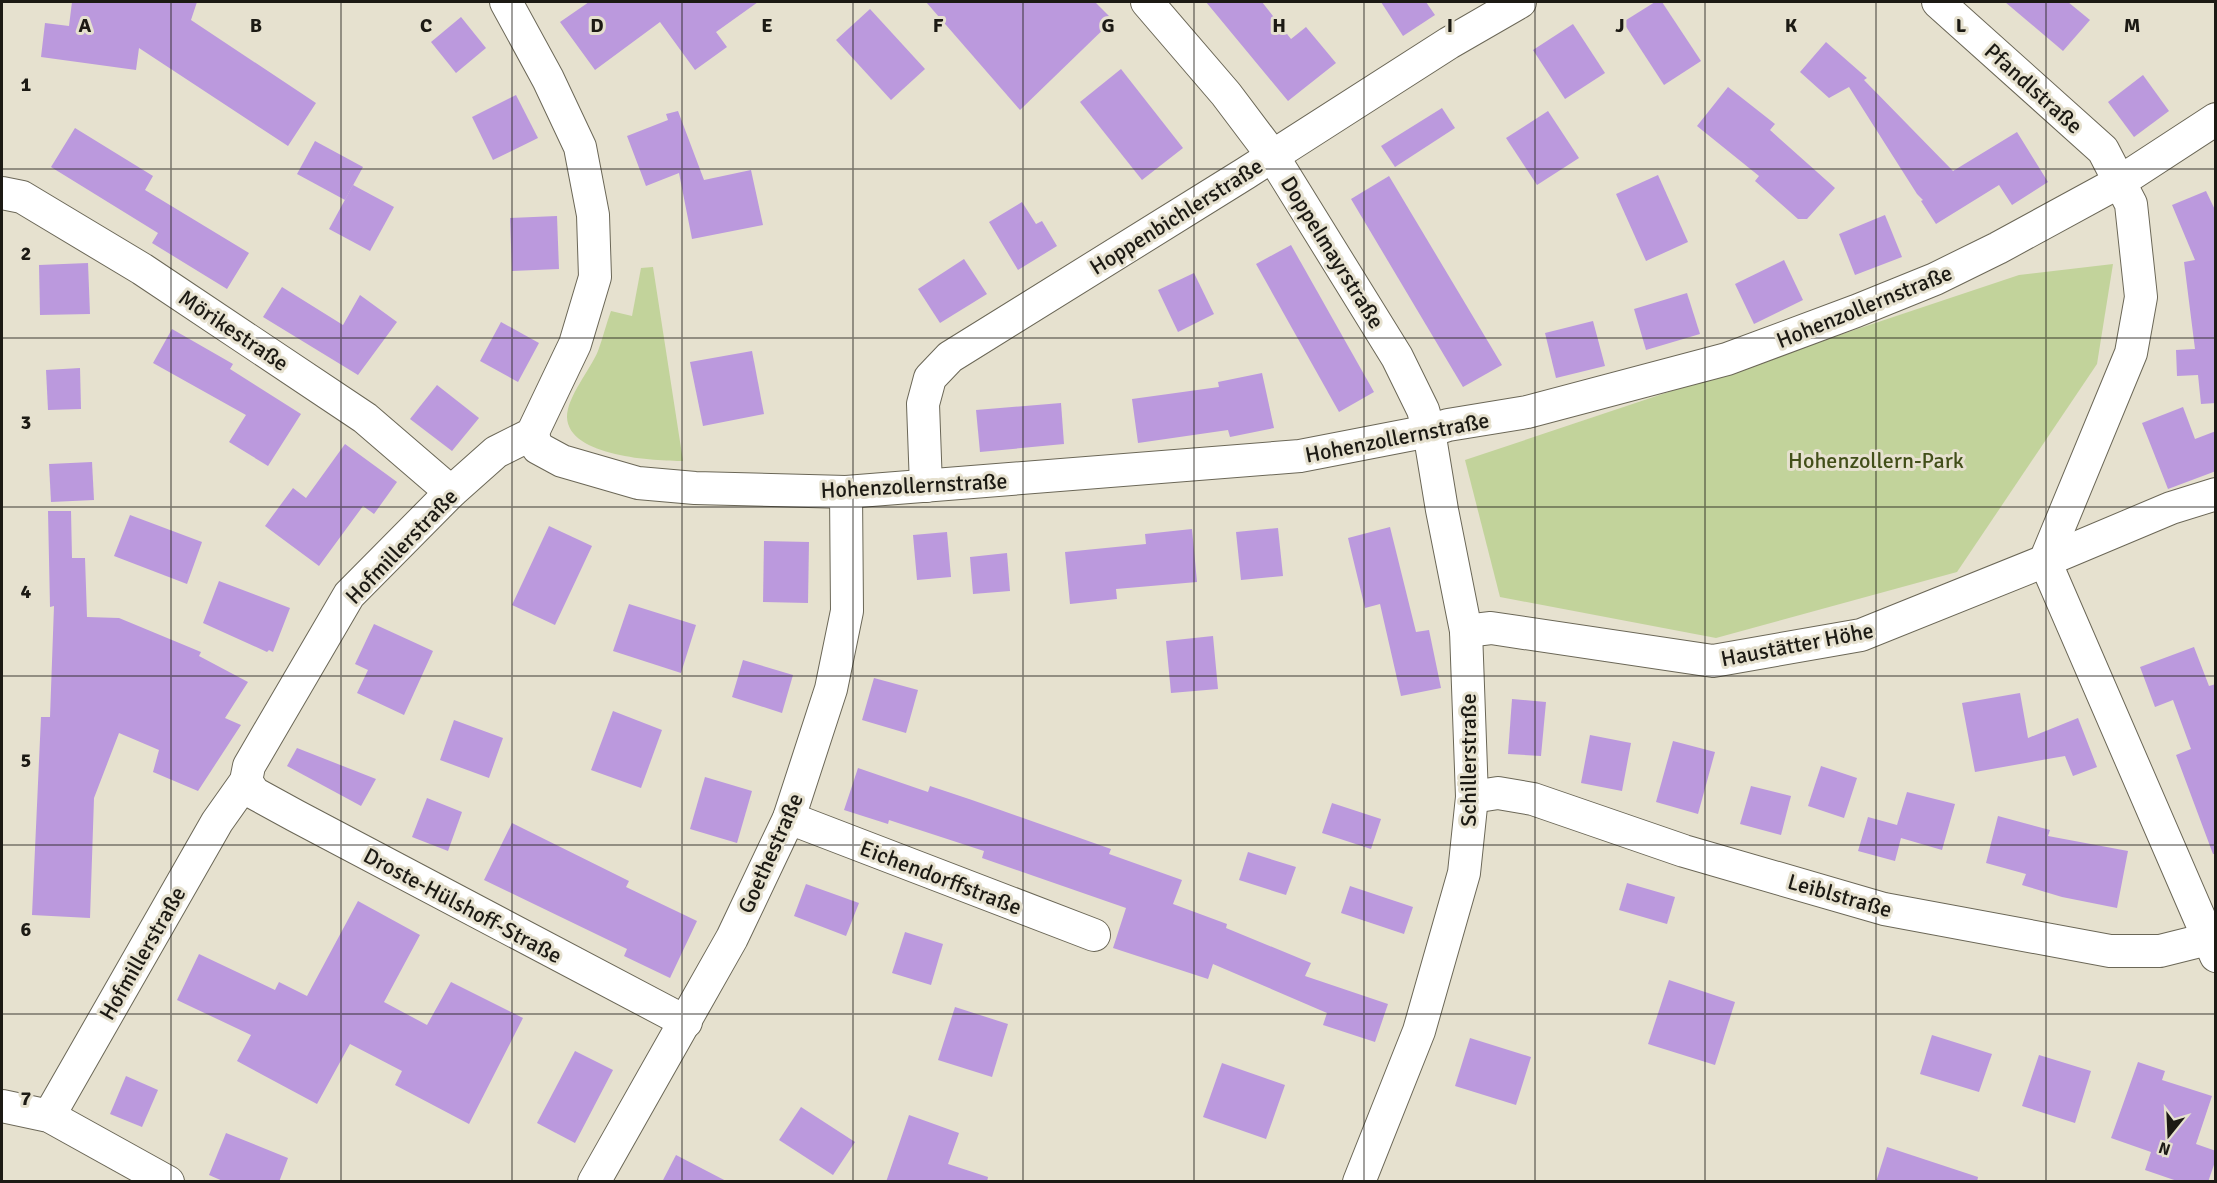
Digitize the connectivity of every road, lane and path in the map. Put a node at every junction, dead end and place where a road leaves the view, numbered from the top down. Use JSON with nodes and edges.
{"nodes":[{"id":1,"x":506,"y":2,"type":"edge"},
{"id":2,"x":1147,"y":2,"type":"edge"},
{"id":3,"x":1520,"y":2,"type":"edge"},
{"id":4,"x":1938,"y":2,"type":"edge"},
{"id":5,"x":2216,"y":119,"type":"edge"},
{"id":6,"x":1272,"y":155,"type":"junction"},
{"id":7,"x":2121,"y":181,"type":"junction"},
{"id":8,"x":2,"y":194,"type":"edge"},
{"id":9,"x":1429,"y":431,"type":"junction"},
{"id":10,"x":532,"y":434,"type":"junction"},
{"id":11,"x":926,"y":486,"type":"junction"},
{"id":12,"x":451,"y":492,"type":"junction"},
{"id":13,"x":846,"y":492,"type":"junction"},
{"id":14,"x":2216,"y":494,"type":"edge"},
{"id":15,"x":2045,"y":561,"type":"junction"},
{"id":16,"x":1466,"y":631,"type":"junction"},
{"id":17,"x":246,"y":781,"type":"junction"},
{"id":18,"x":1472,"y":797,"type":"junction"},
{"id":19,"x":789,"y":818,"type":"junction"},
{"id":20,"x":1094,"y":934,"type":"dead end"},
{"id":21,"x":2213,"y":943,"type":"edge"},
{"id":22,"x":686,"y":1022,"type":"junction"},
{"id":23,"x":2,"y":1106,"type":"edge"},
{"id":24,"x":49,"y":1116,"type":"junction"},
{"id":25,"x":168,"y":1182,"type":"edge"},
{"id":26,"x":594,"y":1182,"type":"edge"},
{"id":27,"x":1359,"y":1182,"type":"edge"}],
"edges":[{"from":1,"to":10,"type":"street"},
{"from":2,"to":6,"type":"street","name":"Doppelmayrstraße"},
{"from":3,"to":6,"type":"street","name":"Hoppenbichlerstraße"},
{"from":4,"to":7,"type":"street","name":"Pfandlstraße"},
{"from":5,"to":7,"type":"street","name":"Hohenzollernstraße"},
{"from":6,"to":9,"type":"street","name":"Doppelmayrstraße"},
{"from":6,"to":11,"type":"street","name":"Hoppenbichlerstraße"},
{"from":7,"to":9,"type":"street","name":"Hohenzollernstraße"},
{"from":7,"to":15,"type":"street"},
{"from":8,"to":12,"type":"street","name":"Mörikestraße"},
{"from":9,"to":11,"type":"street","name":"Hohenzollernstraße"},
{"from":9,"to":16,"type":"street","name":"Schillerstraße"},
{"from":10,"to":12,"type":"street","name":"Hofmillerstraße"},
{"from":10,"to":13,"type":"street","name":"Hohenzollernstraße"},
{"from":11,"to":13,"type":"street","name":"Hohenzollernstraße"},
{"from":12,"to":17,"type":"street","name":"Hofmillerstraße"},
{"from":13,"to":19,"type":"street","name":"Goethestraße"},
{"from":14,"to":15,"type":"street","name":"Haustätter Höhe"},
{"from":15,"to":16,"type":"street","name":"Haustätter Höhe"},
{"from":15,"to":21,"type":"street"},
{"from":16,"to":18,"type":"street","name":"Schillerstraße"},
{"from":17,"to":22,"type":"street","name":"Droste-Hülshoff-Straße"},
{"from":17,"to":24,"type":"street","name":"Hofmillerstraße"},
{"from":18,"to":21,"type":"street","name":"Leiblstraße"},
{"from":18,"to":27,"type":"street","name":"Schillerstraße"},
{"from":19,"to":20,"type":"street","name":"Eichendorffstraße"},
{"from":19,"to":22,"type":"street","name":"Goethestraße"},
{"from":22,"to":26,"type":"street","name":"Goethestraße"},
{"from":23,"to":24,"type":"street"},
{"from":24,"to":25,"type":"street"}]}
